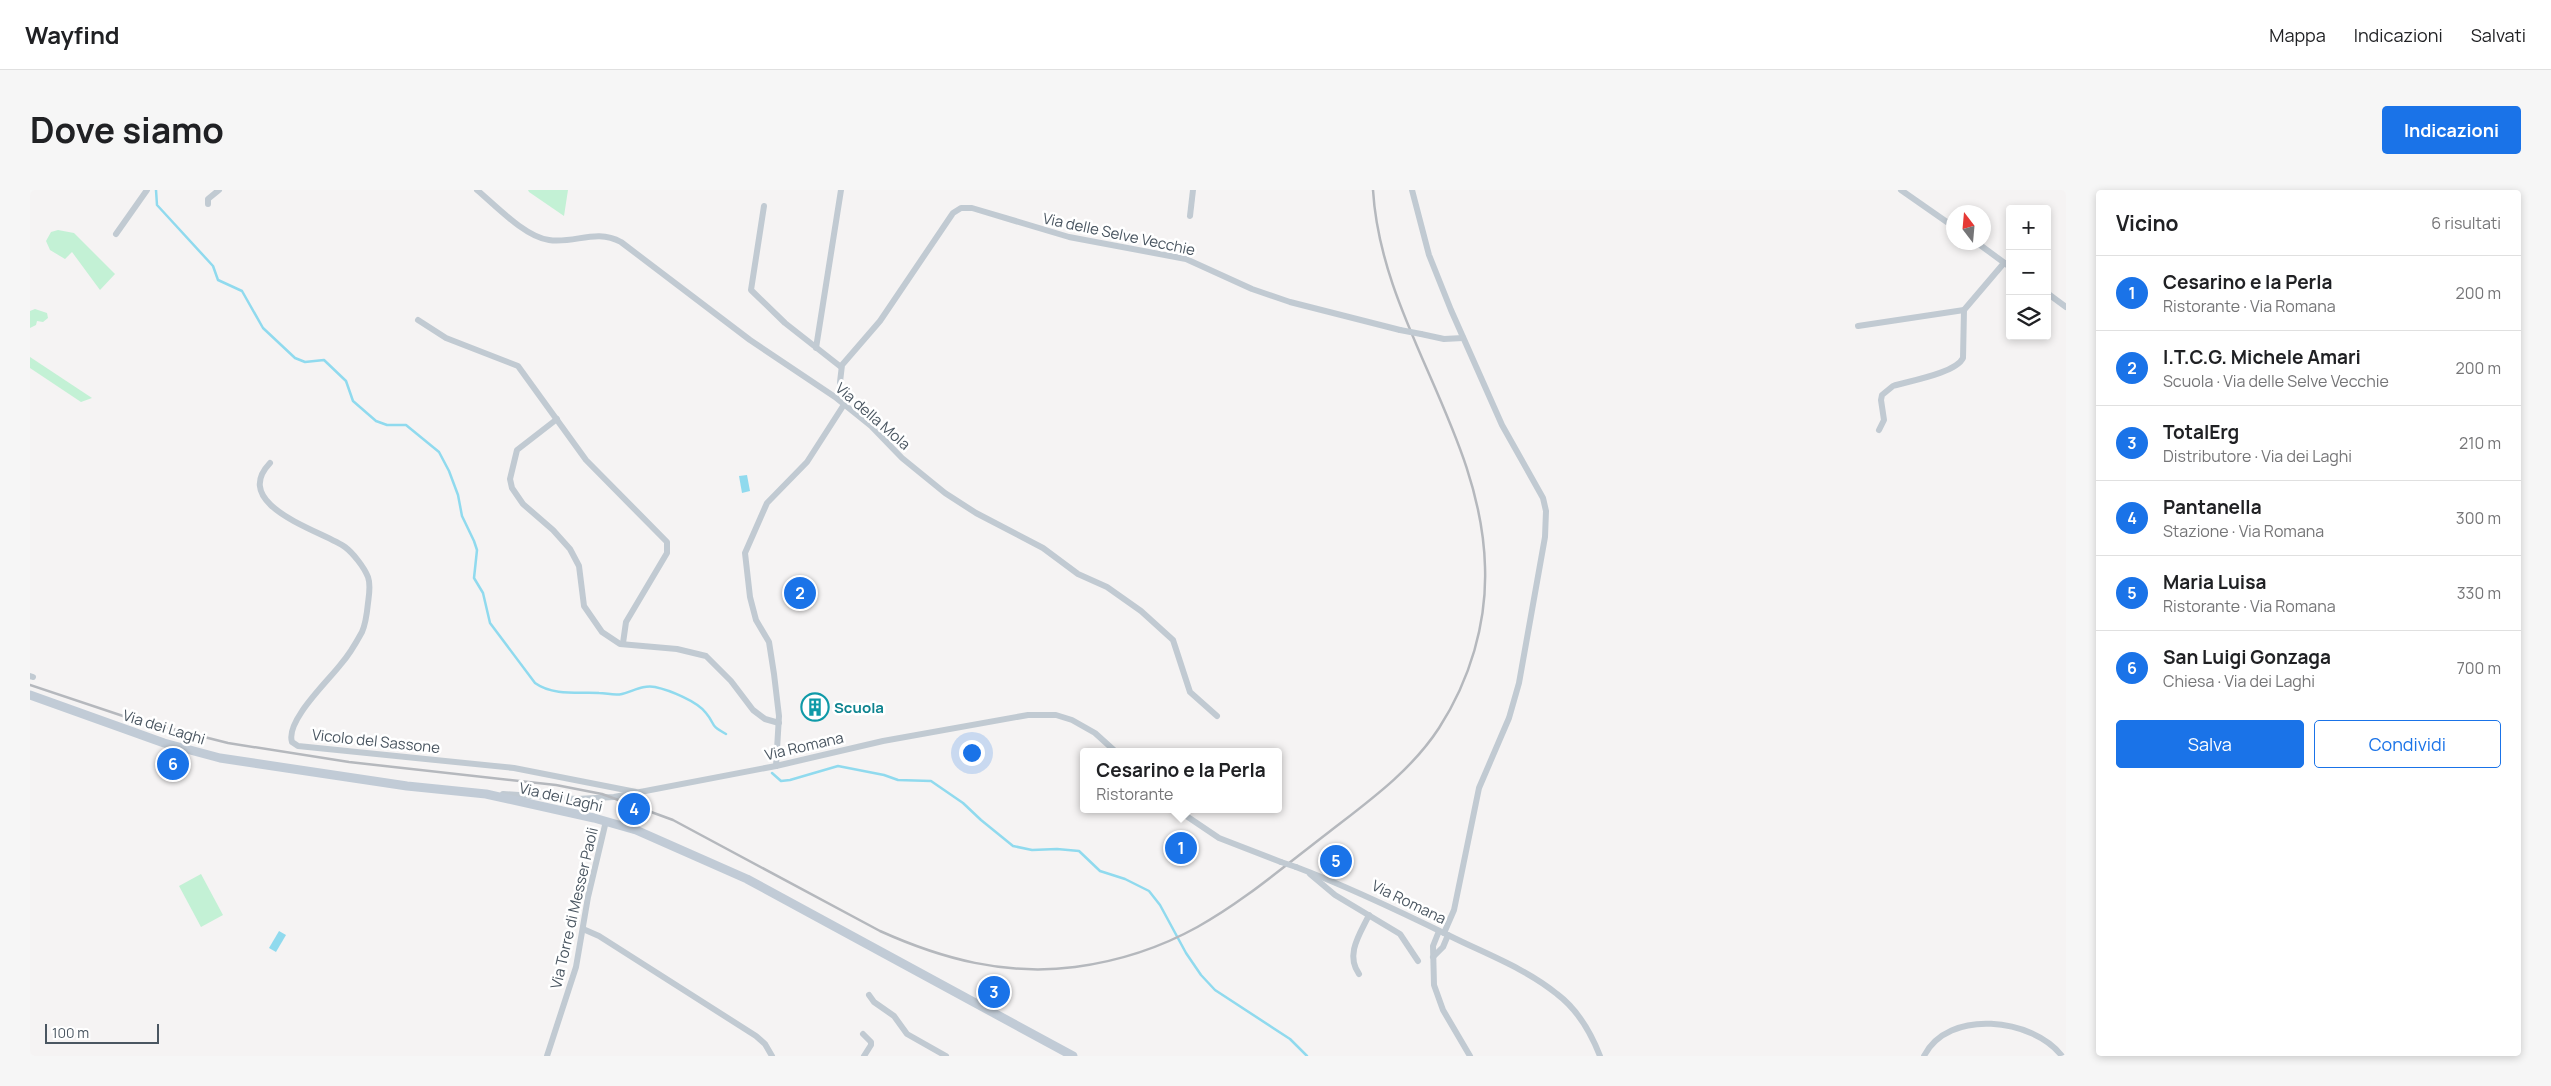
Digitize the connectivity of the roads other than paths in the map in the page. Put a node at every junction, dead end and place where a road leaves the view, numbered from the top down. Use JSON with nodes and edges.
{"nodes":[{"id":1,"x":147,"y":190,"type":"edge"},
{"id":2,"x":219,"y":190,"type":"edge"},
{"id":3,"x":477,"y":190,"type":"edge"},
{"id":4,"x":841,"y":190,"type":"edge"},
{"id":5,"x":1193,"y":190,"type":"edge"},
{"id":6,"x":1412,"y":190,"type":"edge"},
{"id":7,"x":1901,"y":190,"type":"edge"},
{"id":8,"x":208,"y":204,"type":"dead end"},
{"id":9,"x":764,"y":206,"type":"dead end"},
{"id":10,"x":1190,"y":216,"type":"dead end"},
{"id":11,"x":1946,"y":221,"type":"edge"},
{"id":12,"x":116,"y":234,"type":"dead end"},
{"id":13,"x":1987,"y":250,"type":"edge"},
{"id":14,"x":2006,"y":264,"type":"edge"},
{"id":15,"x":2006,"y":266,"type":"edge"},
{"id":16,"x":2050,"y":295,"type":"edge"},
{"id":17,"x":2066,"y":307,"type":"edge"},
{"id":18,"x":1964,"y":310,"type":"junction"},
{"id":19,"x":418,"y":320,"type":"dead end"},
{"id":20,"x":1858,"y":326,"type":"dead end"},
{"id":21,"x":1463,"y":338,"type":"junction"},
{"id":22,"x":816,"y":348,"type":"junction"},
{"id":23,"x":841,"y":367,"type":"junction"},
{"id":24,"x":844,"y":405,"type":"junction"},
{"id":25,"x":556,"y":419,"type":"junction"},
{"id":26,"x":1879,"y":430,"type":"dead end"},
{"id":27,"x":270,"y":463,"type":"dead end"},
{"id":28,"x":623,"y":644,"type":"junction"},
{"id":29,"x":30,"y":694,"type":"edge"},
{"id":30,"x":1217,"y":716,"type":"dead end"},
{"id":31,"x":779,"y":723,"type":"junction"},
{"id":32,"x":1112,"y":748,"type":"edge"},
{"id":33,"x":776,"y":766,"type":"junction"},
{"id":34,"x":636,"y":792,"type":"junction"},
{"id":35,"x":486,"y":794,"type":"junction"},
{"id":36,"x":1182,"y":813,"type":"edge"},
{"id":37,"x":606,"y":821,"type":"junction"},
{"id":38,"x":1307,"y":871,"type":"junction"},
{"id":39,"x":1369,"y":915,"type":"junction"},
{"id":40,"x":583,"y":928,"type":"junction"},
{"id":41,"x":1444,"y":933,"type":"junction"},
{"id":42,"x":1433,"y":957,"type":"junction"},
{"id":43,"x":1418,"y":961,"type":"dead end"},
{"id":44,"x":1359,"y":974,"type":"dead end"},
{"id":45,"x":869,"y":994,"type":"dead end"},
{"id":46,"x":863,"y":1034,"type":"dead end"},
{"id":47,"x":547,"y":1056,"type":"edge"},
{"id":48,"x":772,"y":1056,"type":"edge"},
{"id":49,"x":864,"y":1056,"type":"edge"},
{"id":50,"x":946,"y":1056,"type":"edge"},
{"id":51,"x":1073,"y":1056,"type":"edge"},
{"id":52,"x":1470,"y":1056,"type":"edge"},
{"id":53,"x":1600,"y":1056,"type":"edge"},
{"id":54,"x":1924,"y":1056,"type":"edge"},
{"id":55,"x":2062,"y":1056,"type":"edge"}],
"edges":[{"from":1,"to":12,"type":"street"},
{"from":2,"to":8,"type":"street"},
{"from":3,"to":24,"type":"street","name":"Via della Mola"},
{"from":4,"to":22,"type":"street"},
{"from":5,"to":10,"type":"street"},
{"from":6,"to":21,"type":"street"},
{"from":7,"to":11,"type":"street"},
{"from":9,"to":22,"type":"street"},
{"from":13,"to":14,"type":"street"},
{"from":15,"to":18,"type":"street"},
{"from":16,"to":17,"type":"street"},
{"from":18,"to":20,"type":"street"},
{"from":18,"to":26,"type":"street"},
{"from":19,"to":25,"type":"street"},
{"from":21,"to":23,"type":"street","name":"Via delle Selve Vecchie","bridge":true},
{"from":21,"to":41,"type":"street"},
{"from":22,"to":23,"type":"street"},
{"from":23,"to":24,"type":"street"},
{"from":24,"to":30,"type":"street","name":"Via della Mola"},
{"from":24,"to":31,"type":"street"},
{"from":25,"to":28,"type":"street"},
{"from":25,"to":28,"type":"street"},
{"from":27,"to":34,"type":"street","name":"Vicolo del Sassone"},
{"from":28,"to":31,"type":"street"},
{"from":29,"to":35,"type":"main road","name":"Via dei Laghi"},
{"from":31,"to":33,"type":"street"},
{"from":32,"to":33,"type":"street","name":"Via Romana"},
{"from":33,"to":34,"type":"street","name":"Via Romana"},
{"from":34,"to":35,"type":"street","name":"Via Romana"},
{"from":35,"to":37,"type":"main road","name":"Via dei Laghi"},
{"from":36,"to":38,"type":"street","name":"Via Romana","bridge":true},
{"from":37,"to":40,"type":"street","name":"Via Torre di Messer Paoli"},
{"from":37,"to":51,"type":"main road","name":"Via dei Laghi"},
{"from":38,"to":39,"type":"street"},
{"from":38,"to":41,"type":"street","name":"Via Romana"},
{"from":39,"to":43,"type":"street"},
{"from":39,"to":44,"type":"street"},
{"from":40,"to":47,"type":"street","name":"Via Torre di Messer Paoli"},
{"from":40,"to":48,"type":"street"},
{"from":41,"to":42,"type":"street"},
{"from":41,"to":42,"type":"street"},
{"from":41,"to":53,"type":"street","name":"Via Romana"},
{"from":42,"to":52,"type":"street"},
{"from":45,"to":50,"type":"street"},
{"from":46,"to":49,"type":"street"},
{"from":54,"to":55,"type":"street"}]}
